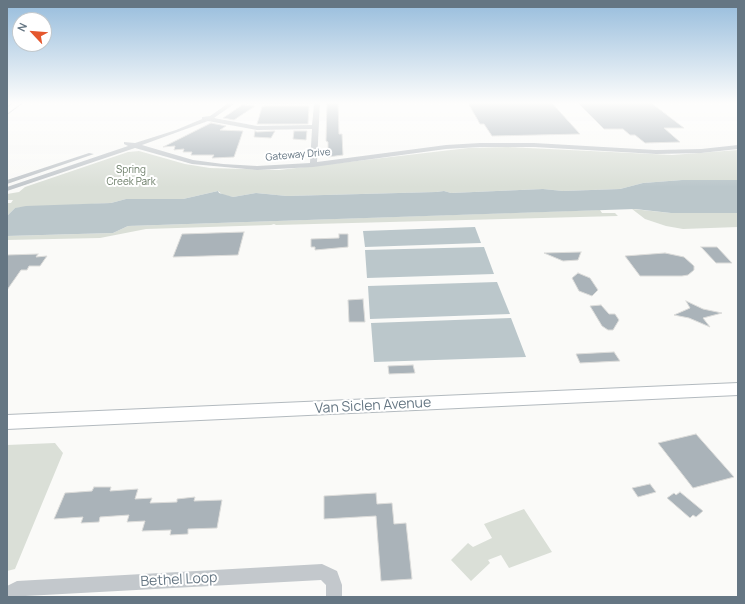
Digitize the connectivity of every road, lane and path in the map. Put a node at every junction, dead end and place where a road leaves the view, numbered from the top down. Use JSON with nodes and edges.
{"nodes":[{"id":1,"x":165,"y":130,"type":"edge"},
{"id":2,"x":177,"y":130,"type":"edge"},
{"id":3,"x":316,"y":130,"type":"edge"},
{"id":4,"x":126,"y":143,"type":"junction"},
{"id":5,"x":135,"y":146,"type":"junction"},
{"id":6,"x":738,"y":146,"type":"edge"},
{"id":7,"x":314,"y":164,"type":"junction"},
{"id":8,"x":7,"y":182,"type":"edge"},
{"id":9,"x":7,"y":189,"type":"edge"},
{"id":10,"x":738,"y":389,"type":"edge"},
{"id":11,"x":7,"y":422,"type":"edge"},
{"id":12,"x":7,"y":595,"type":"edge"},
{"id":13,"x":334,"y":597,"type":"edge"}],
"edges":[{"from":1,"to":4,"type":"street"},
{"from":2,"to":5,"type":"street"},
{"from":3,"to":7,"type":"street"},
{"from":4,"to":5,"type":"street","name":"Gateway Drive"},
{"from":4,"to":8,"type":"street"},
{"from":5,"to":7,"type":"street","name":"Gateway Drive"},
{"from":5,"to":9,"type":"street"},
{"from":6,"to":7,"type":"street","name":"Gateway Drive"},
{"from":10,"to":11,"type":"street","name":"Van Siclen Avenue"},
{"from":12,"to":13,"type":"street","name":"Bethel Loop"}]}
